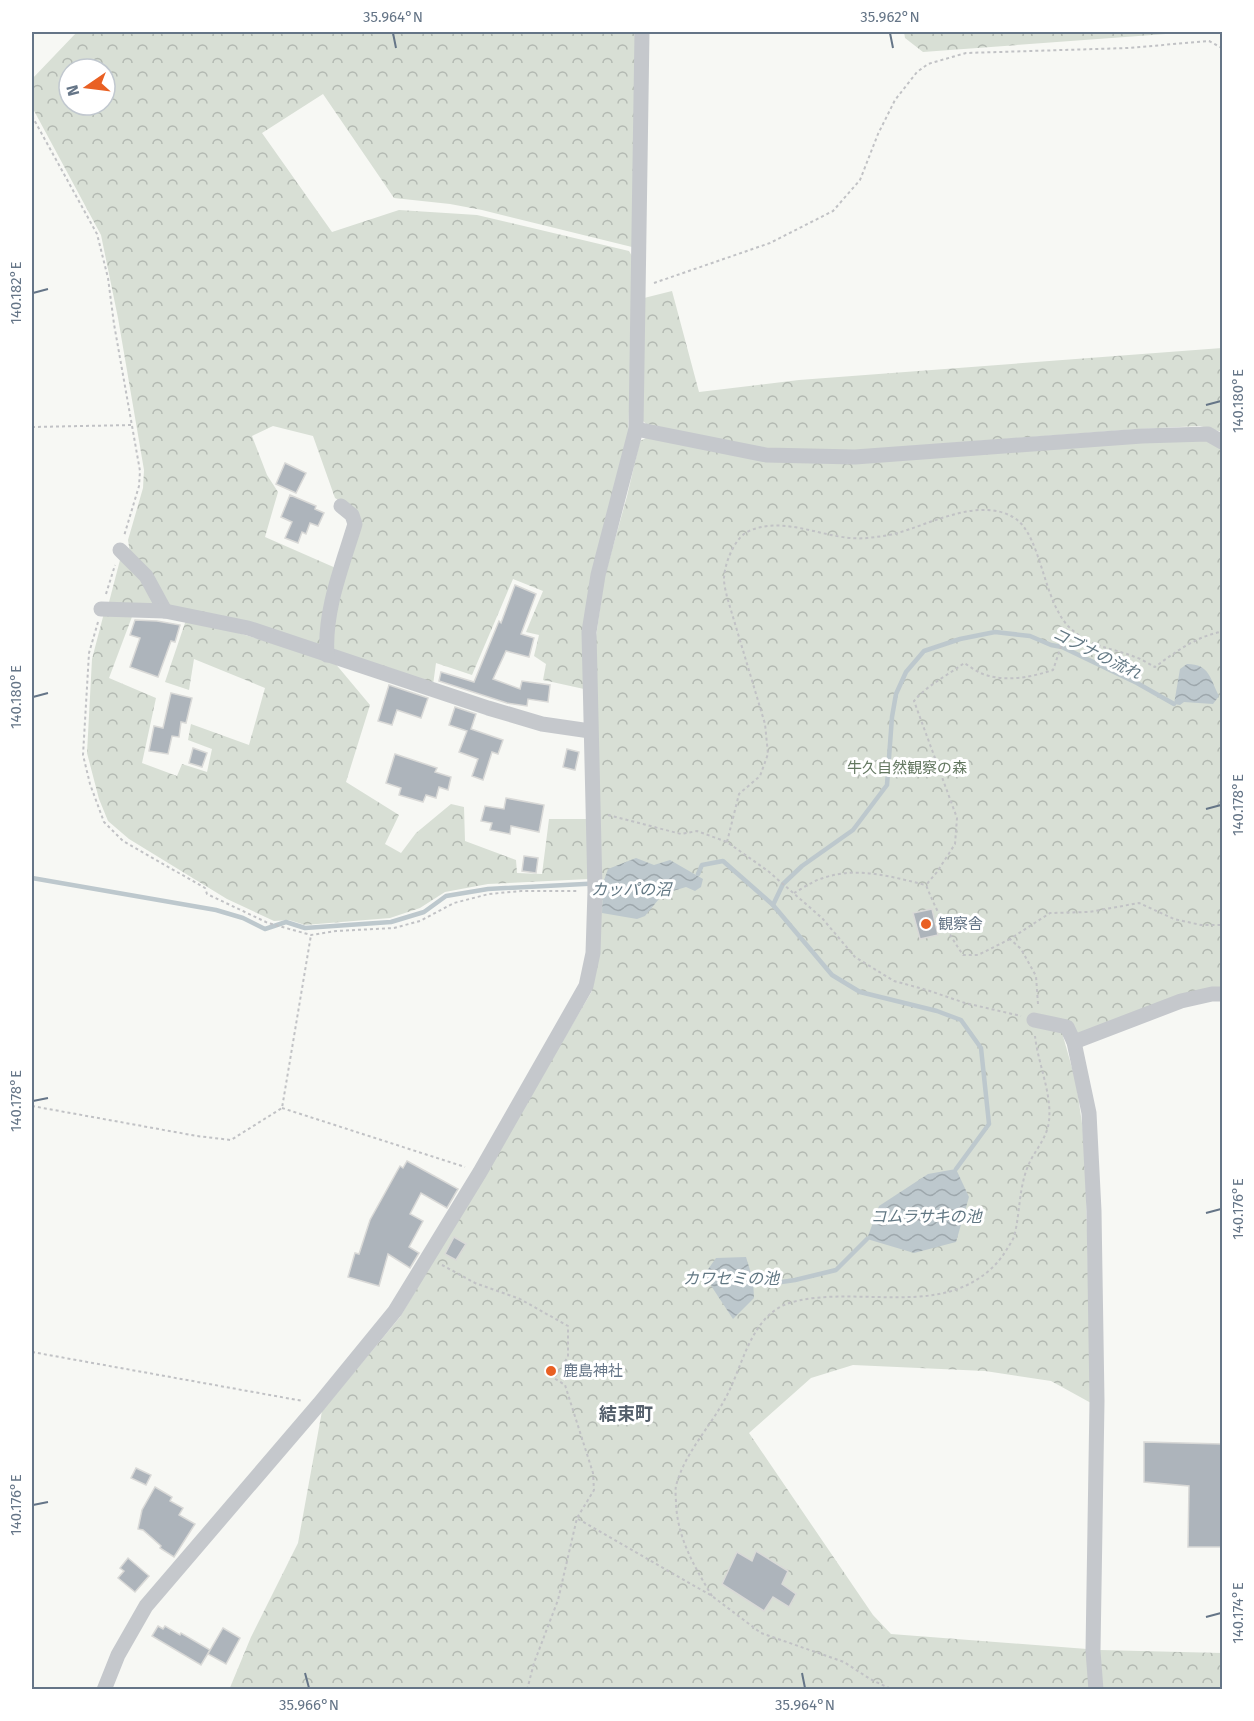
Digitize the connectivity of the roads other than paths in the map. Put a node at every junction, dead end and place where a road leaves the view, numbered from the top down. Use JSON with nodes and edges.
{"nodes":[{"id":1,"x":642,"y":32,"type":"edge"},
{"id":2,"x":636,"y":429,"type":"junction"},
{"id":3,"x":1222,"y":442,"type":"edge"},
{"id":4,"x":341,"y":506,"type":"dead end"},
{"id":5,"x":120,"y":550,"type":"road end"},
{"id":6,"x":101,"y":609,"type":"road end"},
{"id":7,"x":165,"y":611,"type":"junction"},
{"id":8,"x":327,"y":655,"type":"junction"},
{"id":9,"x":590,"y":731,"type":"junction"},
{"id":10,"x":1222,"y":994,"type":"edge"},
{"id":11,"x":1034,"y":1020,"type":"road end"},
{"id":12,"x":1074,"y":1042,"type":"junction"},
{"id":13,"x":104,"y":1689,"type":"edge"},
{"id":14,"x":1096,"y":1689,"type":"edge"}],
"edges":[{"from":1,"to":2,"type":"street"},
{"from":2,"to":3,"type":"street"},
{"from":2,"to":9,"type":"street"},
{"from":4,"to":8,"type":"street"},
{"from":5,"to":7,"type":"street"},
{"from":6,"to":7,"type":"street"},
{"from":7,"to":8,"type":"street"},
{"from":8,"to":9,"type":"street"},
{"from":9,"to":13,"type":"street"},
{"from":10,"to":12,"type":"street"},
{"from":11,"to":12,"type":"street"},
{"from":12,"to":14,"type":"street"}]}
